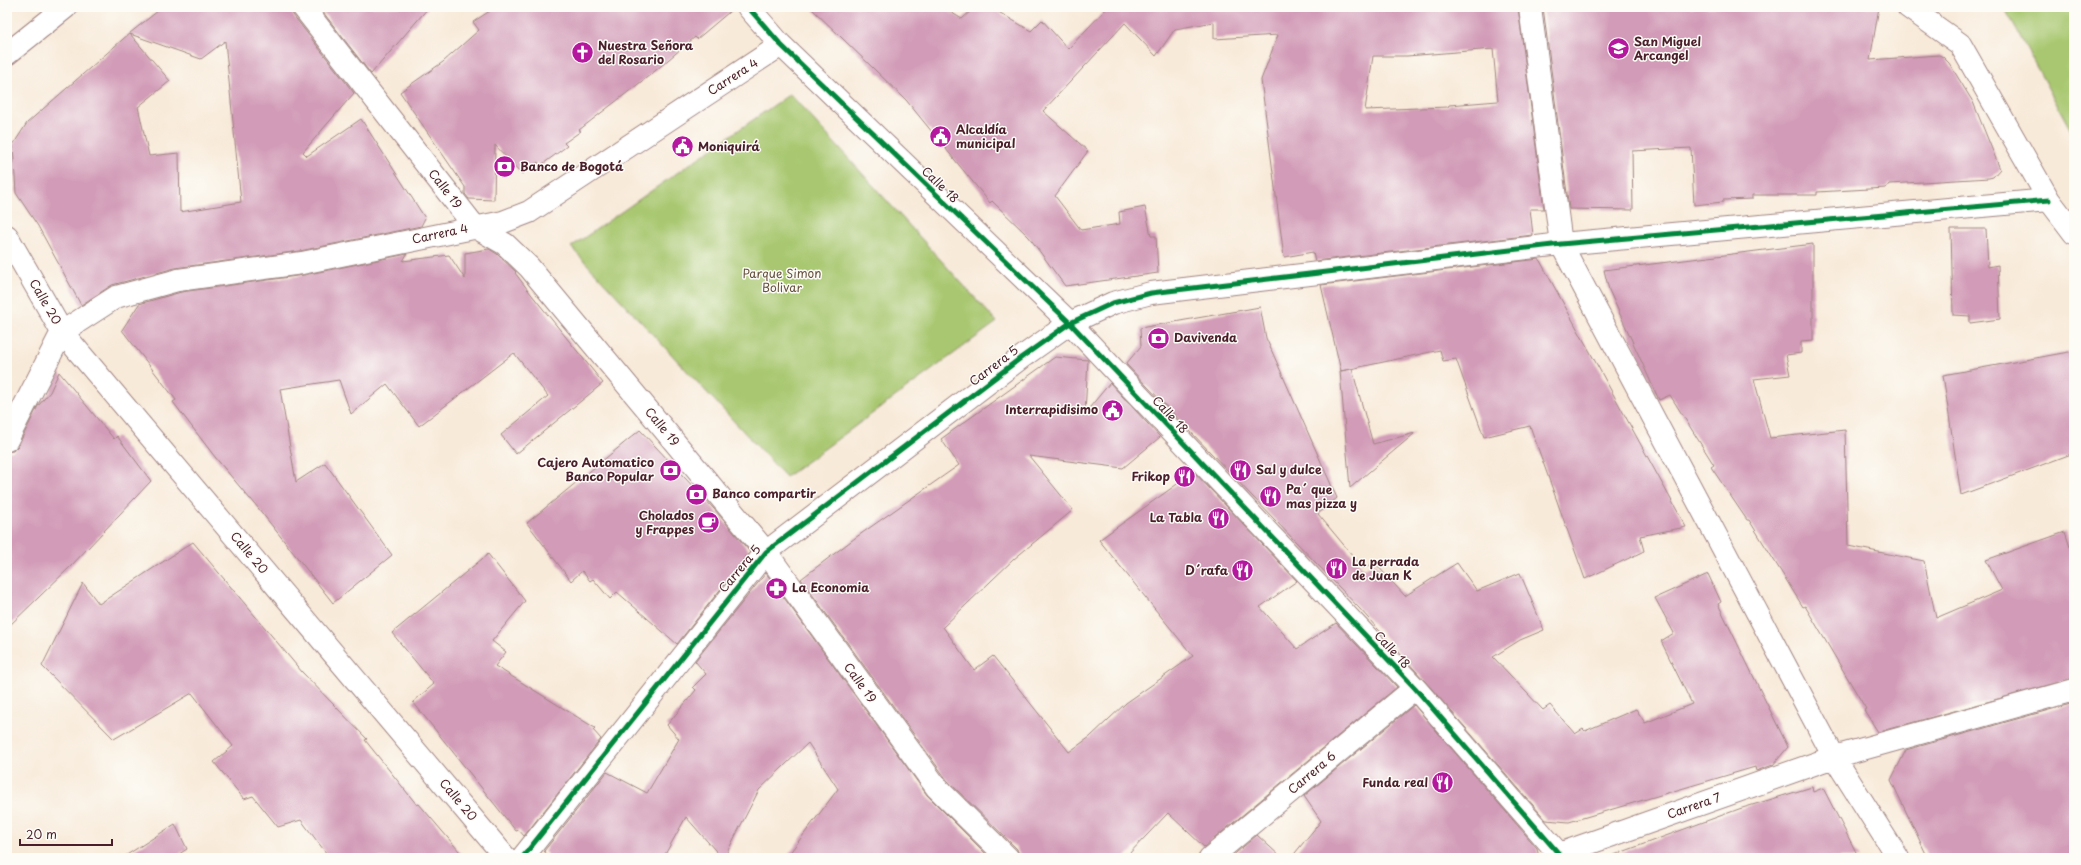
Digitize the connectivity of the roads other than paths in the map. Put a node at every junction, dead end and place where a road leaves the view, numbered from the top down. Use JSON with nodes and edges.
{"nodes":[{"id":1,"x":66,"y":7,"type":"edge"},
{"id":2,"x":303,"y":7,"type":"edge"},
{"id":3,"x":748,"y":7,"type":"edge"},
{"id":4,"x":1530,"y":7,"type":"edge"},
{"id":5,"x":1908,"y":7,"type":"edge"},
{"id":6,"x":781,"y":45,"type":"junction"},
{"id":7,"x":7,"y":54,"type":"edge"},
{"id":8,"x":2049,"y":200,"type":"junction"},
{"id":9,"x":475,"y":227,"type":"junction"},
{"id":10,"x":2074,"y":233,"type":"edge"},
{"id":11,"x":7,"y":236,"type":"edge"},
{"id":12,"x":1561,"y":244,"type":"junction"},
{"id":13,"x":1070,"y":323,"type":"junction"},
{"id":14,"x":62,"y":332,"type":"junction"},
{"id":15,"x":7,"y":440,"type":"edge"},
{"id":16,"x":766,"y":552,"type":"junction"},
{"id":17,"x":1414,"y":688,"type":"junction"},
{"id":18,"x":2074,"y":690,"type":"edge"},
{"id":19,"x":1834,"y":757,"type":"junction"},
{"id":20,"x":1558,"y":857,"type":"edge"},
{"id":21,"x":506,"y":858,"type":"edge"},
{"id":22,"x":522,"y":858,"type":"edge"},
{"id":23,"x":1008,"y":858,"type":"edge"},
{"id":24,"x":1210,"y":858,"type":"edge"},
{"id":25,"x":1898,"y":858,"type":"edge"}],
"edges":[{"from":1,"to":7,"type":"street"},
{"from":2,"to":9,"type":"street","name":"Calle 19"},
{"from":3,"to":6,"type":"street","name":"Calle 18"},
{"from":4,"to":12,"type":"street"},
{"from":5,"to":8,"type":"street"},
{"from":6,"to":9,"type":"street","name":"Carrera 4"},
{"from":6,"to":13,"type":"street","name":"Calle 18"},
{"from":8,"to":10,"type":"street"},
{"from":8,"to":12,"type":"street","name":"Carrera 5"},
{"from":9,"to":14,"type":"street","name":"Carrera 4"},
{"from":9,"to":16,"type":"street","name":"Calle 19"},
{"from":11,"to":14,"type":"street","name":"Calle 20"},
{"from":12,"to":13,"type":"street","name":"Carrera 5"},
{"from":12,"to":19,"type":"street"},
{"from":13,"to":16,"type":"street","name":"Carrera 5"},
{"from":13,"to":17,"type":"street","name":"Calle 18"},
{"from":14,"to":15,"type":"street"},
{"from":14,"to":21,"type":"street","name":"Calle 20"},
{"from":16,"to":22,"type":"street","name":"Carrera 5"},
{"from":16,"to":23,"type":"street","name":"Calle 19"},
{"from":17,"to":20,"type":"street","name":"Calle 18"},
{"from":17,"to":24,"type":"street","name":"Carrera 6"},
{"from":18,"to":19,"type":"street","name":"Carrera 7"},
{"from":19,"to":20,"type":"street","name":"Carrera 7"},
{"from":19,"to":25,"type":"street"}]}
